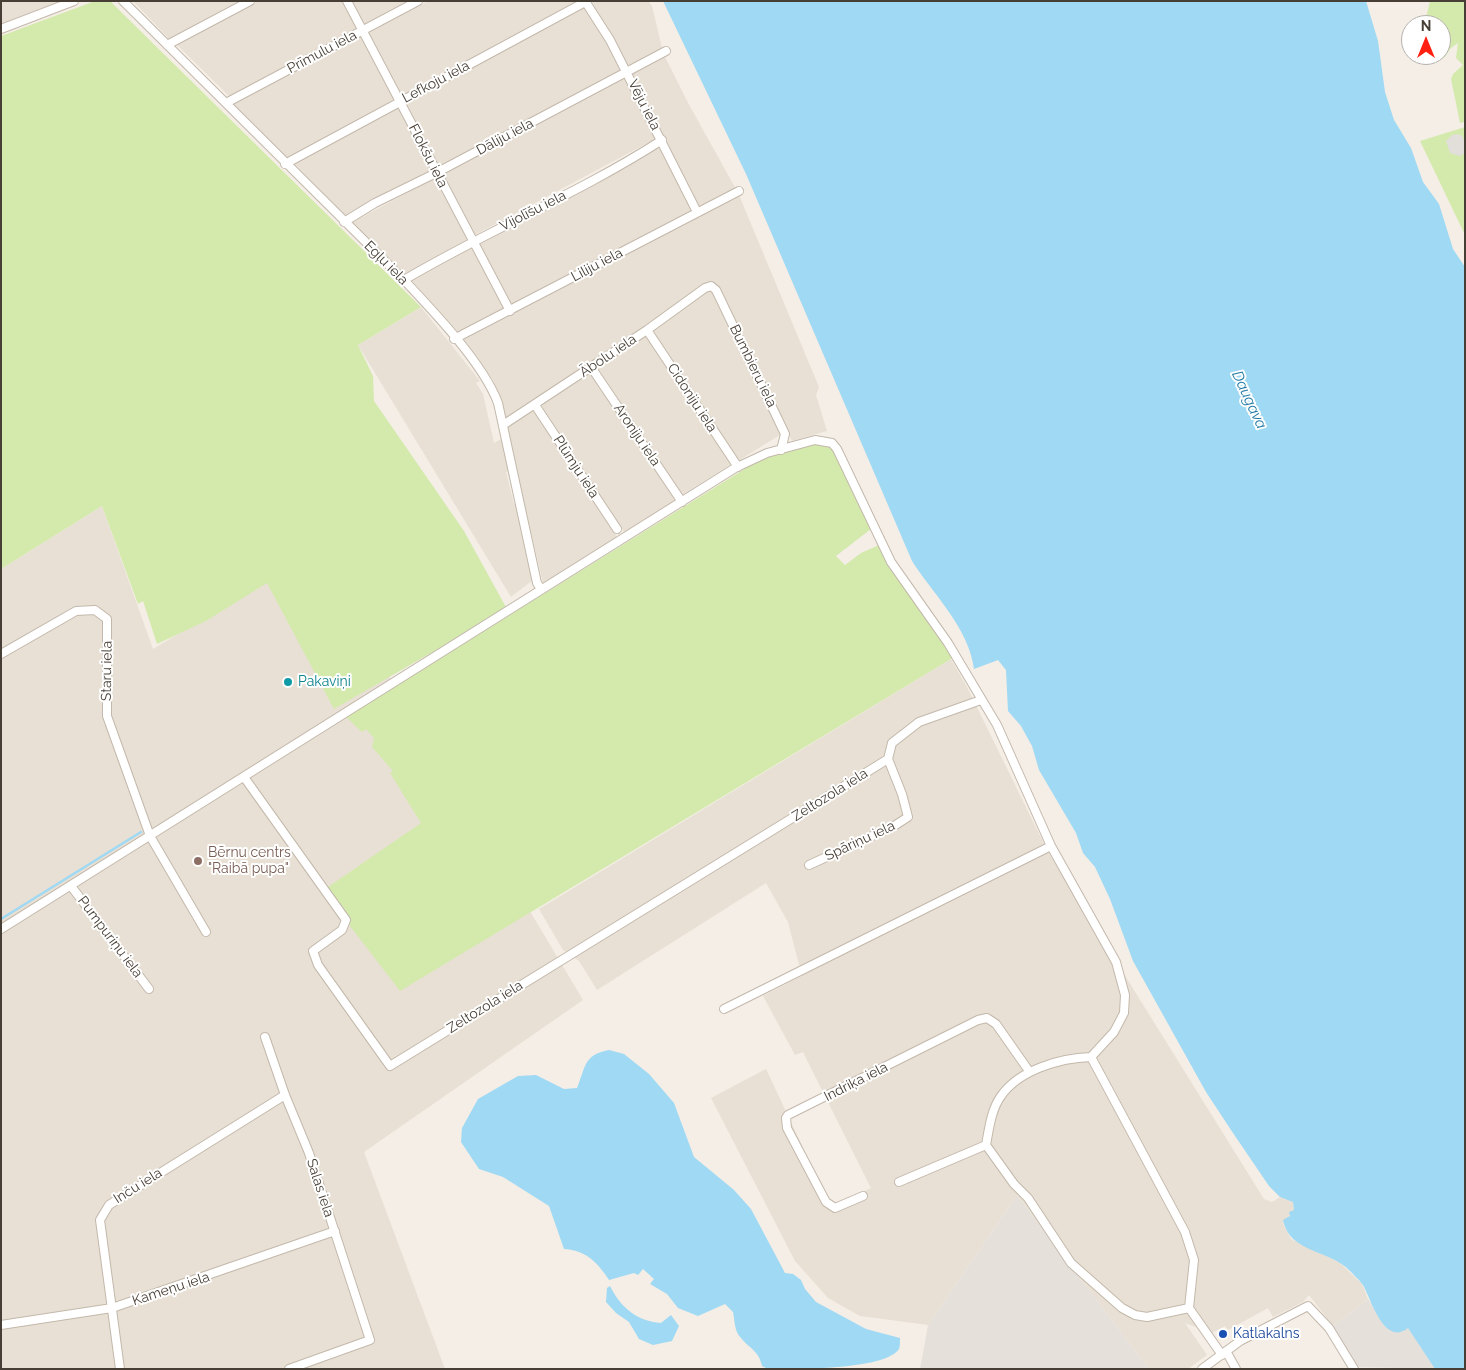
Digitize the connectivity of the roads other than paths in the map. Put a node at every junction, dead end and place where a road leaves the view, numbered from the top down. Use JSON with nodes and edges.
{"nodes":[{"id":1,"x":74,"y":1,"type":"edge"},
{"id":2,"x":123,"y":1,"type":"edge"},
{"id":3,"x":250,"y":1,"type":"edge"},
{"id":4,"x":347,"y":1,"type":"edge"},
{"id":5,"x":418,"y":1,"type":"edge"},
{"id":6,"x":586,"y":1,"type":"edge"},
{"id":7,"x":1,"y":29,"type":"edge"},
{"id":8,"x":362,"y":31,"type":"junction"},
{"id":9,"x":166,"y":45,"type":"junction"},
{"id":10,"x":666,"y":51,"type":"dead end"},
{"id":11,"x":627,"y":72,"type":"junction"},
{"id":12,"x":400,"y":102,"type":"junction"},
{"id":13,"x":226,"y":103,"type":"junction"},
{"id":14,"x":662,"y":140,"type":"junction"},
{"id":15,"x":285,"y":164,"type":"junction"},
{"id":16,"x":436,"y":173,"type":"junction"},
{"id":17,"x":739,"y":191,"type":"dead end"},
{"id":18,"x":697,"y":212,"type":"junction"},
{"id":19,"x":344,"y":222,"type":"junction"},
{"id":20,"x":473,"y":242,"type":"junction"},
{"id":21,"x":404,"y":280,"type":"junction"},
{"id":22,"x":711,"y":286,"type":"joint"},
{"id":23,"x":510,"y":311,"type":"junction"},
{"id":24,"x":647,"y":330,"type":"junction"},
{"id":25,"x":454,"y":339,"type":"junction"},
{"id":26,"x":591,"y":367,"type":"junction"},
{"id":27,"x":535,"y":405,"type":"junction"},
{"id":28,"x":503,"y":425,"type":"junction"},
{"id":29,"x":782,"y":450,"type":"junction"},
{"id":30,"x":738,"y":467,"type":"junction"},
{"id":31,"x":682,"y":502,"type":"junction"},
{"id":32,"x":616,"y":529,"type":"dead end"},
{"id":33,"x":541,"y":589,"type":"junction"},
{"id":34,"x":1,"y":654,"type":"edge"},
{"id":35,"x":981,"y":700,"type":"junction"},
{"id":36,"x":888,"y":759,"type":"junction"},
{"id":37,"x":244,"y":777,"type":"junction"},
{"id":38,"x":150,"y":836,"type":"junction"},
{"id":39,"x":1051,"y":846,"type":"junction"},
{"id":40,"x":809,"y":865,"type":"dead end"},
{"id":41,"x":71,"y":886,"type":"junction"},
{"id":42,"x":1,"y":930,"type":"edge"},
{"id":43,"x":206,"y":932,"type":"dead end"},
{"id":44,"x":149,"y":988,"type":"dead end"},
{"id":45,"x":724,"y":1009,"type":"dead end"},
{"id":46,"x":265,"y":1037,"type":"dead end"},
{"id":47,"x":1091,"y":1057,"type":"junction"},
{"id":48,"x":1029,"y":1072,"type":"junction"},
{"id":49,"x":285,"y":1095,"type":"junction"},
{"id":50,"x":986,"y":1145,"type":"junction"},
{"id":51,"x":899,"y":1182,"type":"dead end"},
{"id":52,"x":863,"y":1196,"type":"dead end"},
{"id":53,"x":335,"y":1231,"type":"junction"},
{"id":54,"x":112,"y":1308,"type":"junction"},
{"id":55,"x":1189,"y":1308,"type":"junction"},
{"id":56,"x":1,"y":1325,"type":"edge"},
{"id":57,"x":1224,"y":1353,"type":"junction"},
{"id":58,"x":120,"y":1369,"type":"edge"},
{"id":59,"x":289,"y":1369,"type":"edge"},
{"id":60,"x":1202,"y":1369,"type":"edge"},
{"id":61,"x":1236,"y":1369,"type":"edge"},
{"id":62,"x":1354,"y":1369,"type":"edge"}],
"edges":[{"from":1,"to":7,"type":"street"},
{"from":2,"to":9,"type":"street","name":"Egļu iela"},
{"from":3,"to":9,"type":"street"},
{"from":4,"to":8,"type":"street","name":"Flokšu iela"},
{"from":5,"to":8,"type":"street","name":"Prīmulu iela"},
{"from":6,"to":11,"type":"street","name":"Vēju iela"},
{"from":6,"to":12,"type":"street","name":"Lefkoju iela"},
{"from":8,"to":12,"type":"street","name":"Flokšu iela"},
{"from":8,"to":13,"type":"street","name":"Prīmulu iela"},
{"from":9,"to":13,"type":"street","name":"Egļu iela"},
{"from":10,"to":11,"type":"street","name":"Dāliju iela"},
{"from":11,"to":14,"type":"street","name":"Vēju iela"},
{"from":11,"to":16,"type":"street","name":"Dāliju iela"},
{"from":12,"to":15,"type":"street","name":"Lefkoju iela"},
{"from":12,"to":16,"type":"street","name":"Flokšu iela"},
{"from":13,"to":15,"type":"street","name":"Egļu iela"},
{"from":14,"to":18,"type":"street","name":"Vēju iela"},
{"from":14,"to":20,"type":"street","name":"Vijolīšu iela"},
{"from":15,"to":19,"type":"street","name":"Egļu iela"},
{"from":16,"to":19,"type":"street","name":"Dāliju iela"},
{"from":16,"to":20,"type":"street","name":"Flokšu iela"},
{"from":17,"to":18,"type":"street","name":"Liliju iela"},
{"from":18,"to":23,"type":"street","name":"Liliju iela"},
{"from":19,"to":21,"type":"street","name":"Egļu iela"},
{"from":20,"to":21,"type":"street","name":"Vijolīšu iela"},
{"from":20,"to":23,"type":"street","name":"Flokšu iela"},
{"from":21,"to":25,"type":"street","name":"Egļu iela"},
{"from":22,"to":24,"type":"street","name":"Ābolu iela"},
{"from":22,"to":29,"type":"street","name":"Bumbieru iela"},
{"from":23,"to":25,"type":"street","name":"Liliju iela"},
{"from":24,"to":26,"type":"street","name":"Ābolu iela"},
{"from":24,"to":30,"type":"street","name":"Cidoniju iela"},
{"from":25,"to":28,"type":"street","name":"Egļu iela"},
{"from":26,"to":27,"type":"street","name":"Ābolu iela"},
{"from":26,"to":31,"type":"street","name":"Aroniju iela"},
{"from":27,"to":28,"type":"street","name":"Ābolu iela"},
{"from":27,"to":32,"type":"street","name":"Plūmju iela"},
{"from":28,"to":33,"type":"street","name":"Egļu iela"},
{"from":29,"to":30,"type":"street"},
{"from":29,"to":35,"type":"street"},
{"from":30,"to":31,"type":"street"},
{"from":31,"to":33,"type":"street"},
{"from":33,"to":37,"type":"street"},
{"from":34,"to":38,"type":"street","name":"Staru iela"},
{"from":35,"to":36,"type":"street"},
{"from":35,"to":39,"type":"street"},
{"from":36,"to":37,"type":"street","name":"Zeltozola iela"},
{"from":36,"to":40,"type":"street","name":"Spāriņu iela"},
{"from":37,"to":38,"type":"street"},
{"from":38,"to":41,"type":"street"},
{"from":38,"to":43,"type":"street"},
{"from":39,"to":45,"type":"street"},
{"from":39,"to":47,"type":"street"},
{"from":41,"to":42,"type":"street"},
{"from":41,"to":44,"type":"street","name":"Pumpuriņu iela"},
{"from":46,"to":49,"type":"street","name":"Salas iela"},
{"from":47,"to":48,"type":"street"},
{"from":47,"to":55,"type":"street"},
{"from":48,"to":50,"type":"street"},
{"from":48,"to":52,"type":"street","name":"Indriķa iela"},
{"from":49,"to":53,"type":"street","name":"Salas iela"},
{"from":49,"to":54,"type":"street","name":"Inču iela"},
{"from":50,"to":51,"type":"street"},
{"from":50,"to":55,"type":"street"},
{"from":53,"to":54,"type":"street","name":"Kameņu iela"},
{"from":53,"to":59,"type":"street","name":"Salas iela"},
{"from":54,"to":56,"type":"street","name":"Kameņu iela"},
{"from":54,"to":58,"type":"street","name":"Inču iela"},
{"from":55,"to":57,"type":"street"},
{"from":57,"to":60,"type":"street"},
{"from":57,"to":61,"type":"street"},
{"from":57,"to":62,"type":"street"}]}
